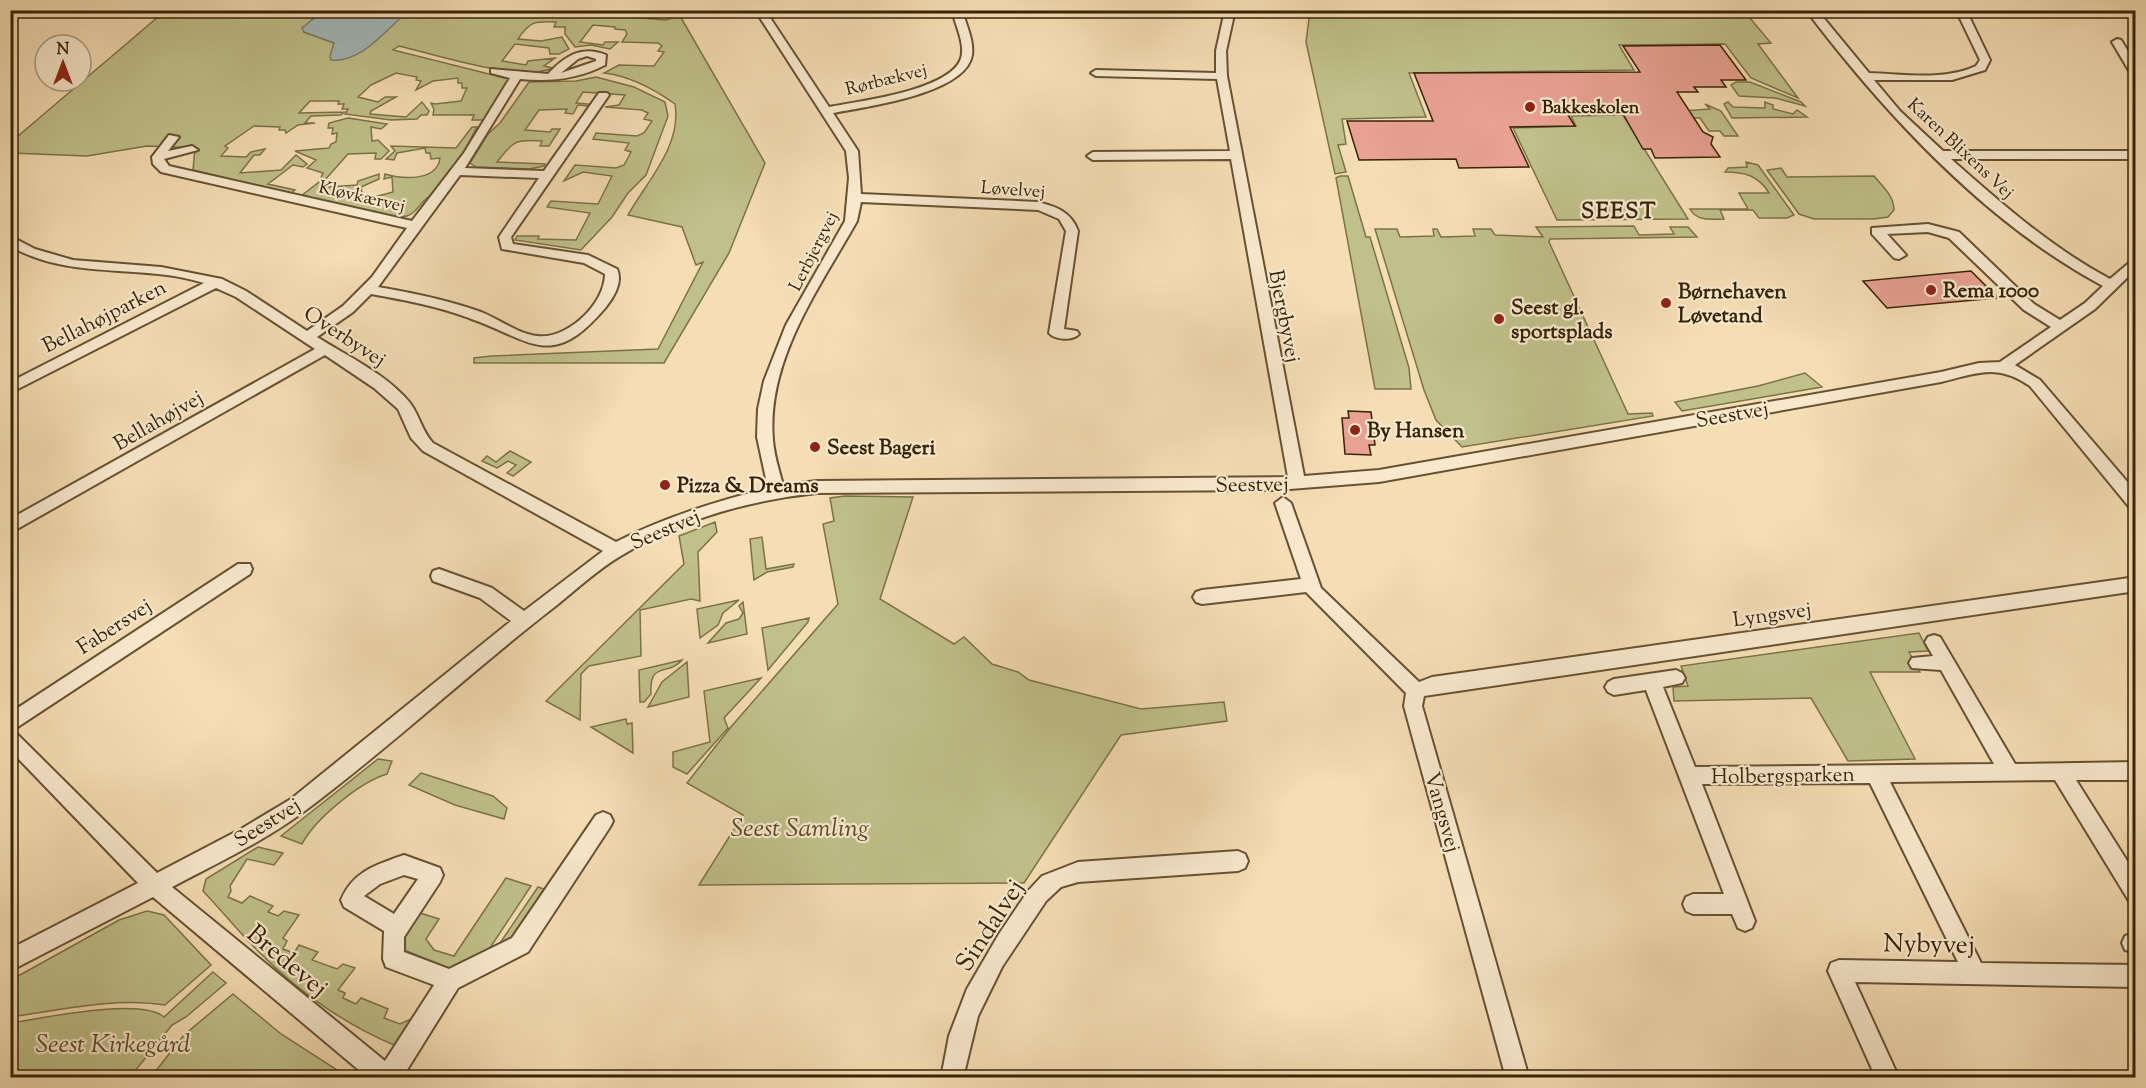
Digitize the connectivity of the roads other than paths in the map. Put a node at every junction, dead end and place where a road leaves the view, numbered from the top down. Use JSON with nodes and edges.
{"nodes":[{"id":1,"x":760,"y":10,"type":"edge"},
{"id":2,"x":957,"y":10,"type":"edge"},
{"id":3,"x":1223,"y":10,"type":"edge"},
{"id":4,"x":1811,"y":10,"type":"edge"},
{"id":5,"x":1961,"y":10,"type":"edge"},
{"id":6,"x":1230,"y":11,"type":"edge"},
{"id":7,"x":2117,"y":42,"type":"dead end"},
{"id":8,"x":495,"y":71,"type":"dead end"},
{"id":9,"x":1096,"y":73,"type":"dead end"},
{"id":10,"x":2136,"y":74,"type":"edge"},
{"id":11,"x":552,"y":76,"type":"dead end"},
{"id":12,"x":1222,"y":76,"type":"junction"},
{"id":13,"x":1864,"y":76,"type":"junction"},
{"id":14,"x":516,"y":77,"type":"junction"},
{"id":15,"x":603,"y":95,"type":"dead end"},
{"id":16,"x":827,"y":111,"type":"junction"},
{"id":17,"x":173,"y":137,"type":"dead end"},
{"id":18,"x":192,"y":150,"type":"dead end"},
{"id":19,"x":1235,"y":155,"type":"junction"},
{"id":20,"x":1940,"y":155,"type":"junction"},
{"id":21,"x":1093,"y":156,"type":"dead end"},
{"id":22,"x":2136,"y":156,"type":"edge"},
{"id":23,"x":158,"y":157,"type":"junction"},
{"id":24,"x":456,"y":171,"type":"junction"},
{"id":25,"x":547,"y":175,"type":"junction"},
{"id":26,"x":857,"y":198,"type":"junction"},
{"id":27,"x":415,"y":226,"type":"junction"},
{"id":28,"x":10,"y":240,"type":"edge"},
{"id":29,"x":1899,"y":255,"type":"dead end"},
{"id":30,"x":2136,"y":261,"type":"edge"},
{"id":31,"x":217,"y":282,"type":"junction"},
{"id":32,"x":2112,"y":285,"type":"junction"},
{"id":33,"x":368,"y":289,"type":"junction"},
{"id":34,"x":2060,"y":326,"type":"junction"},
{"id":35,"x":1072,"y":334,"type":"dead end"},
{"id":36,"x":308,"y":337,"type":"junction"},
{"id":37,"x":325,"y":349,"type":"junction"},
{"id":38,"x":2004,"y":366,"type":"junction"},
{"id":39,"x":10,"y":388,"type":"edge"},
{"id":40,"x":1297,"y":483,"type":"junction"},
{"id":41,"x":777,"y":491,"type":"junction"},
{"id":42,"x":1283,"y":502,"type":"dead end"},
{"id":43,"x":2136,"y":504,"type":"edge"},
{"id":44,"x":10,"y":527,"type":"edge"},
{"id":45,"x":616,"y":550,"type":"junction"},
{"id":46,"x":244,"y":569,"type":"dead end"},
{"id":47,"x":440,"y":576,"type":"dead end"},
{"id":48,"x":2136,"y":584,"type":"edge"},
{"id":49,"x":1311,"y":585,"type":"junction"},
{"id":50,"x":1202,"y":597,"type":"dead end"},
{"id":51,"x":524,"y":621,"type":"junction"},
{"id":52,"x":1934,"y":642,"type":"dead end"},
{"id":53,"x":1918,"y":663,"type":"dead end"},
{"id":54,"x":1946,"y":663,"type":"junction"},
{"id":55,"x":1676,"y":678,"type":"dead end"},
{"id":56,"x":1652,"y":682,"type":"junction"},
{"id":57,"x":1614,"y":687,"type":"dead end"},
{"id":58,"x":1416,"y":691,"type":"junction"},
{"id":59,"x":10,"y":723,"type":"edge"},
{"id":60,"x":10,"y":737,"type":"edge"},
{"id":61,"x":2060,"y":771,"type":"junction"},
{"id":62,"x":2136,"y":771,"type":"edge"},
{"id":63,"x":2009,"y":772,"type":"junction"},
{"id":64,"x":1876,"y":774,"type":"junction"},
{"id":65,"x":1690,"y":776,"type":"junction"},
{"id":66,"x":603,"y":821,"type":"dead end"},
{"id":67,"x":1238,"y":861,"type":"dead end"},
{"id":68,"x":153,"y":884,"type":"junction"},
{"id":69,"x":2136,"y":894,"type":"edge"},
{"id":70,"x":1693,"y":904,"type":"dead end"},
{"id":71,"x":397,"y":927,"type":"dead end"},
{"id":72,"x":10,"y":961,"type":"edge"},
{"id":73,"x":1974,"y":972,"type":"junction"},
{"id":74,"x":2136,"y":976,"type":"edge"},
{"id":75,"x":450,"y":980,"type":"junction"},
{"id":76,"x":390,"y":1077,"type":"edge"},
{"id":77,"x":952,"y":1077,"type":"edge"},
{"id":78,"x":1518,"y":1077,"type":"edge"},
{"id":79,"x":1888,"y":1077,"type":"edge"}],
"edges":[{"from":1,"to":16,"type":"street","name":"Lerbjergvej"},
{"from":2,"to":16,"type":"street","name":"Rørbækvej"},
{"from":3,"to":6,"type":"street","name":"Bjergbyvej"},
{"from":4,"to":13,"type":"street","name":"Karen Blixens Vej"},
{"from":5,"to":13,"type":"street"},
{"from":6,"to":12,"type":"street","name":"Bjergbyvej"},
{"from":7,"to":10,"type":"street"},
{"from":8,"to":14,"type":"street"},
{"from":9,"to":12,"type":"street"},
{"from":11,"to":14,"type":"street"},
{"from":12,"to":19,"type":"street","name":"Bjergbyvej"},
{"from":13,"to":20,"type":"street","name":"Karen Blixens Vej"},
{"from":14,"to":24,"type":"street"},
{"from":15,"to":25,"type":"street"},
{"from":16,"to":26,"type":"street","name":"Lerbjergvej"},
{"from":17,"to":23,"type":"street"},
{"from":18,"to":23,"type":"street"},
{"from":19,"to":21,"type":"street"},
{"from":19,"to":40,"type":"street","name":"Bjergbyvej"},
{"from":20,"to":22,"type":"street"},
{"from":20,"to":32,"type":"street","name":"Karen Blixens Vej"},
{"from":23,"to":27,"type":"street","name":"Kløvkærvej"},
{"from":24,"to":25,"type":"street"},
{"from":24,"to":27,"type":"street"},
{"from":25,"to":33,"type":"street"},
{"from":26,"to":35,"type":"street","name":"Løvelvej"},
{"from":26,"to":41,"type":"street","name":"Lerbjergvej"},
{"from":27,"to":33,"type":"street","name":"Kløvkærvej"},
{"from":28,"to":31,"type":"street","name":"Overbyvej"},
{"from":29,"to":34,"type":"street"},
{"from":30,"to":32,"type":"street"},
{"from":31,"to":36,"type":"street","name":"Overbyvej"},
{"from":31,"to":39,"type":"street","name":"Bellahøjparken"},
{"from":32,"to":34,"type":"street"},
{"from":33,"to":36,"type":"street","name":"Kløvkærvej"},
{"from":34,"to":38,"type":"street"},
{"from":36,"to":37,"type":"street","name":"Overbyvej"},
{"from":37,"to":44,"type":"street","name":"Bellahøjvej"},
{"from":37,"to":45,"type":"street","name":"Overbyvej"},
{"from":38,"to":40,"type":"street","name":"Seestvej"},
{"from":38,"to":43,"type":"street"},
{"from":40,"to":41,"type":"street","name":"Seestvej"},
{"from":41,"to":45,"type":"street","name":"Seestvej"},
{"from":42,"to":49,"type":"street"},
{"from":45,"to":51,"type":"street","name":"Seestvej"},
{"from":46,"to":59,"type":"street","name":"Fabersvej"},
{"from":47,"to":51,"type":"street"},
{"from":48,"to":58,"type":"street","name":"Lyngsvej"},
{"from":49,"to":50,"type":"street"},
{"from":49,"to":58,"type":"street"},
{"from":51,"to":68,"type":"street","name":"Seestvej"},
{"from":52,"to":54,"type":"street"},
{"from":53,"to":54,"type":"street"},
{"from":54,"to":63,"type":"street"},
{"from":55,"to":56,"type":"street"},
{"from":56,"to":57,"type":"street"},
{"from":56,"to":65,"type":"street","name":"Holbergsparken"},
{"from":58,"to":78,"type":"street","name":"Vangsvej"},
{"from":60,"to":68,"type":"street"},
{"from":61,"to":62,"type":"street","name":"Holbergsparken"},
{"from":61,"to":63,"type":"street","name":"Holbergsparken"},
{"from":61,"to":69,"type":"street"},
{"from":63,"to":64,"type":"street","name":"Holbergsparken"},
{"from":64,"to":65,"type":"street","name":"Holbergsparken"},
{"from":64,"to":73,"type":"street","name":"Holbergsparken"},
{"from":65,"to":70,"type":"street","name":"Holbergsparken"},
{"from":66,"to":75,"type":"street"},
{"from":67,"to":77,"type":"street","name":"Sindalvej"},
{"from":68,"to":72,"type":"street","name":"Seestvej"},
{"from":68,"to":76,"type":"street","name":"Bredevej"},
{"from":71,"to":75,"type":"street"},
{"from":73,"to":74,"type":"street","name":"Nybyvej"},
{"from":73,"to":79,"type":"street","name":"Nybyvej"},
{"from":75,"to":76,"type":"street","name":"Bredevej"}]}
